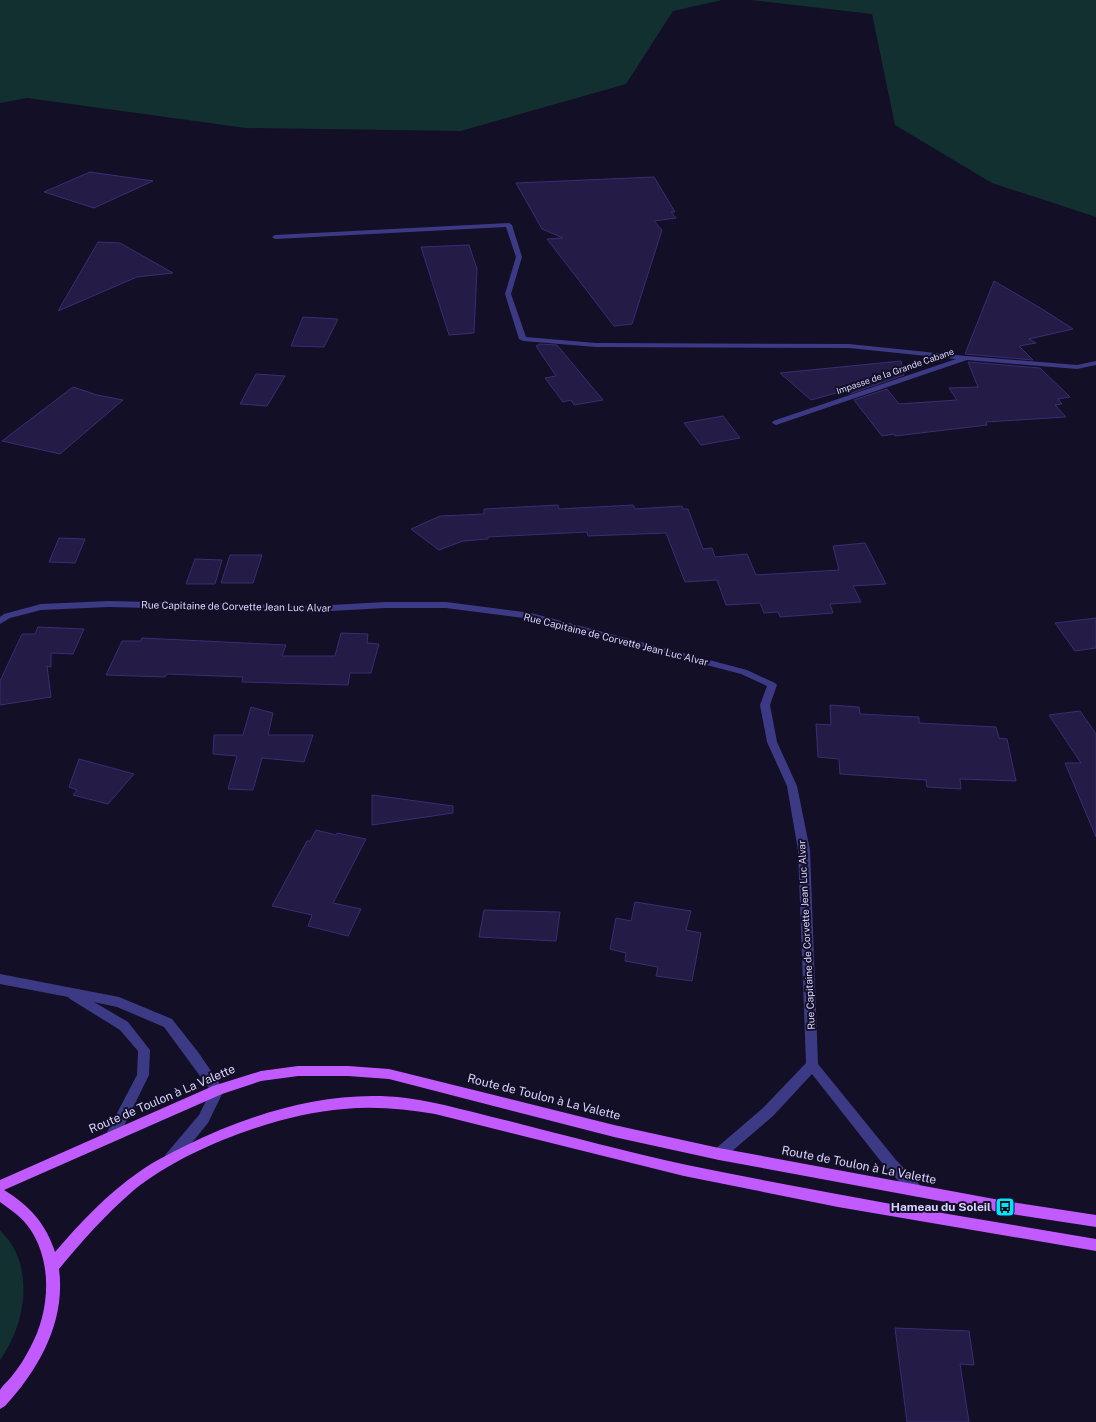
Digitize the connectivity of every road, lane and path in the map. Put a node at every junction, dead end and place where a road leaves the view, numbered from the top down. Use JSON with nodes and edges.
{"nodes":[{"id":1,"x":275,"y":237,"type":"dead end"},
{"id":2,"x":966,"y":358,"type":"junction"},
{"id":3,"x":1096,"y":363,"type":"edge"},
{"id":4,"x":776,"y":422,"type":"dead end"},
{"id":5,"x":0,"y":621,"type":"edge"},
{"id":6,"x":0,"y":979,"type":"edge"},
{"id":7,"x":67,"y":992,"type":"junction"},
{"id":8,"x":812,"y":1065,"type":"junction"},
{"id":9,"x":218,"y":1090,"type":"junction"},
{"id":10,"x":112,"y":1136,"type":"junction"},
{"id":11,"x":719,"y":1154,"type":"junction"},
{"id":12,"x":170,"y":1159,"type":"junction"},
{"id":13,"x":0,"y":1186,"type":"edge"},
{"id":14,"x":917,"y":1191,"type":"junction"},
{"id":15,"x":0,"y":1196,"type":"edge"},
{"id":16,"x":1096,"y":1221,"type":"edge"},
{"id":17,"x":1096,"y":1245,"type":"edge"},
{"id":18,"x":53,"y":1266,"type":"junction"},
{"id":19,"x":0,"y":1401,"type":"edge"}],
"edges":[{"from":1,"to":2,"type":"street"},
{"from":2,"to":3,"type":"street","name":"Impasse de la Grande Cabane"},
{"from":2,"to":4,"type":"street","name":"Impasse de la Grande Cabane"},
{"from":5,"to":8,"type":"street","name":"Rue Capitaine de Corvette Jean Luc Alvar"},
{"from":6,"to":7,"type":"street"},
{"from":7,"to":9,"type":"street"},
{"from":7,"to":10,"type":"street"},
{"from":8,"to":11,"type":"street"},
{"from":8,"to":14,"type":"street"},
{"from":9,"to":10,"type":"main road","name":"Route de Toulon à La Valette"},
{"from":9,"to":11,"type":"main road","name":"Route de Toulon à La Valette"},
{"from":9,"to":12,"type":"street"},
{"from":10,"to":13,"type":"main road","name":"Route de Toulon à La Valette"},
{"from":11,"to":14,"type":"main road","name":"Route de Toulon à La Valette"},
{"from":12,"to":17,"type":"main road"},
{"from":12,"to":18,"type":"main road"},
{"from":14,"to":16,"type":"main road","name":"Route de Toulon à La Valette"},
{"from":15,"to":18,"type":"main road"},
{"from":18,"to":19,"type":"main road"}]}
